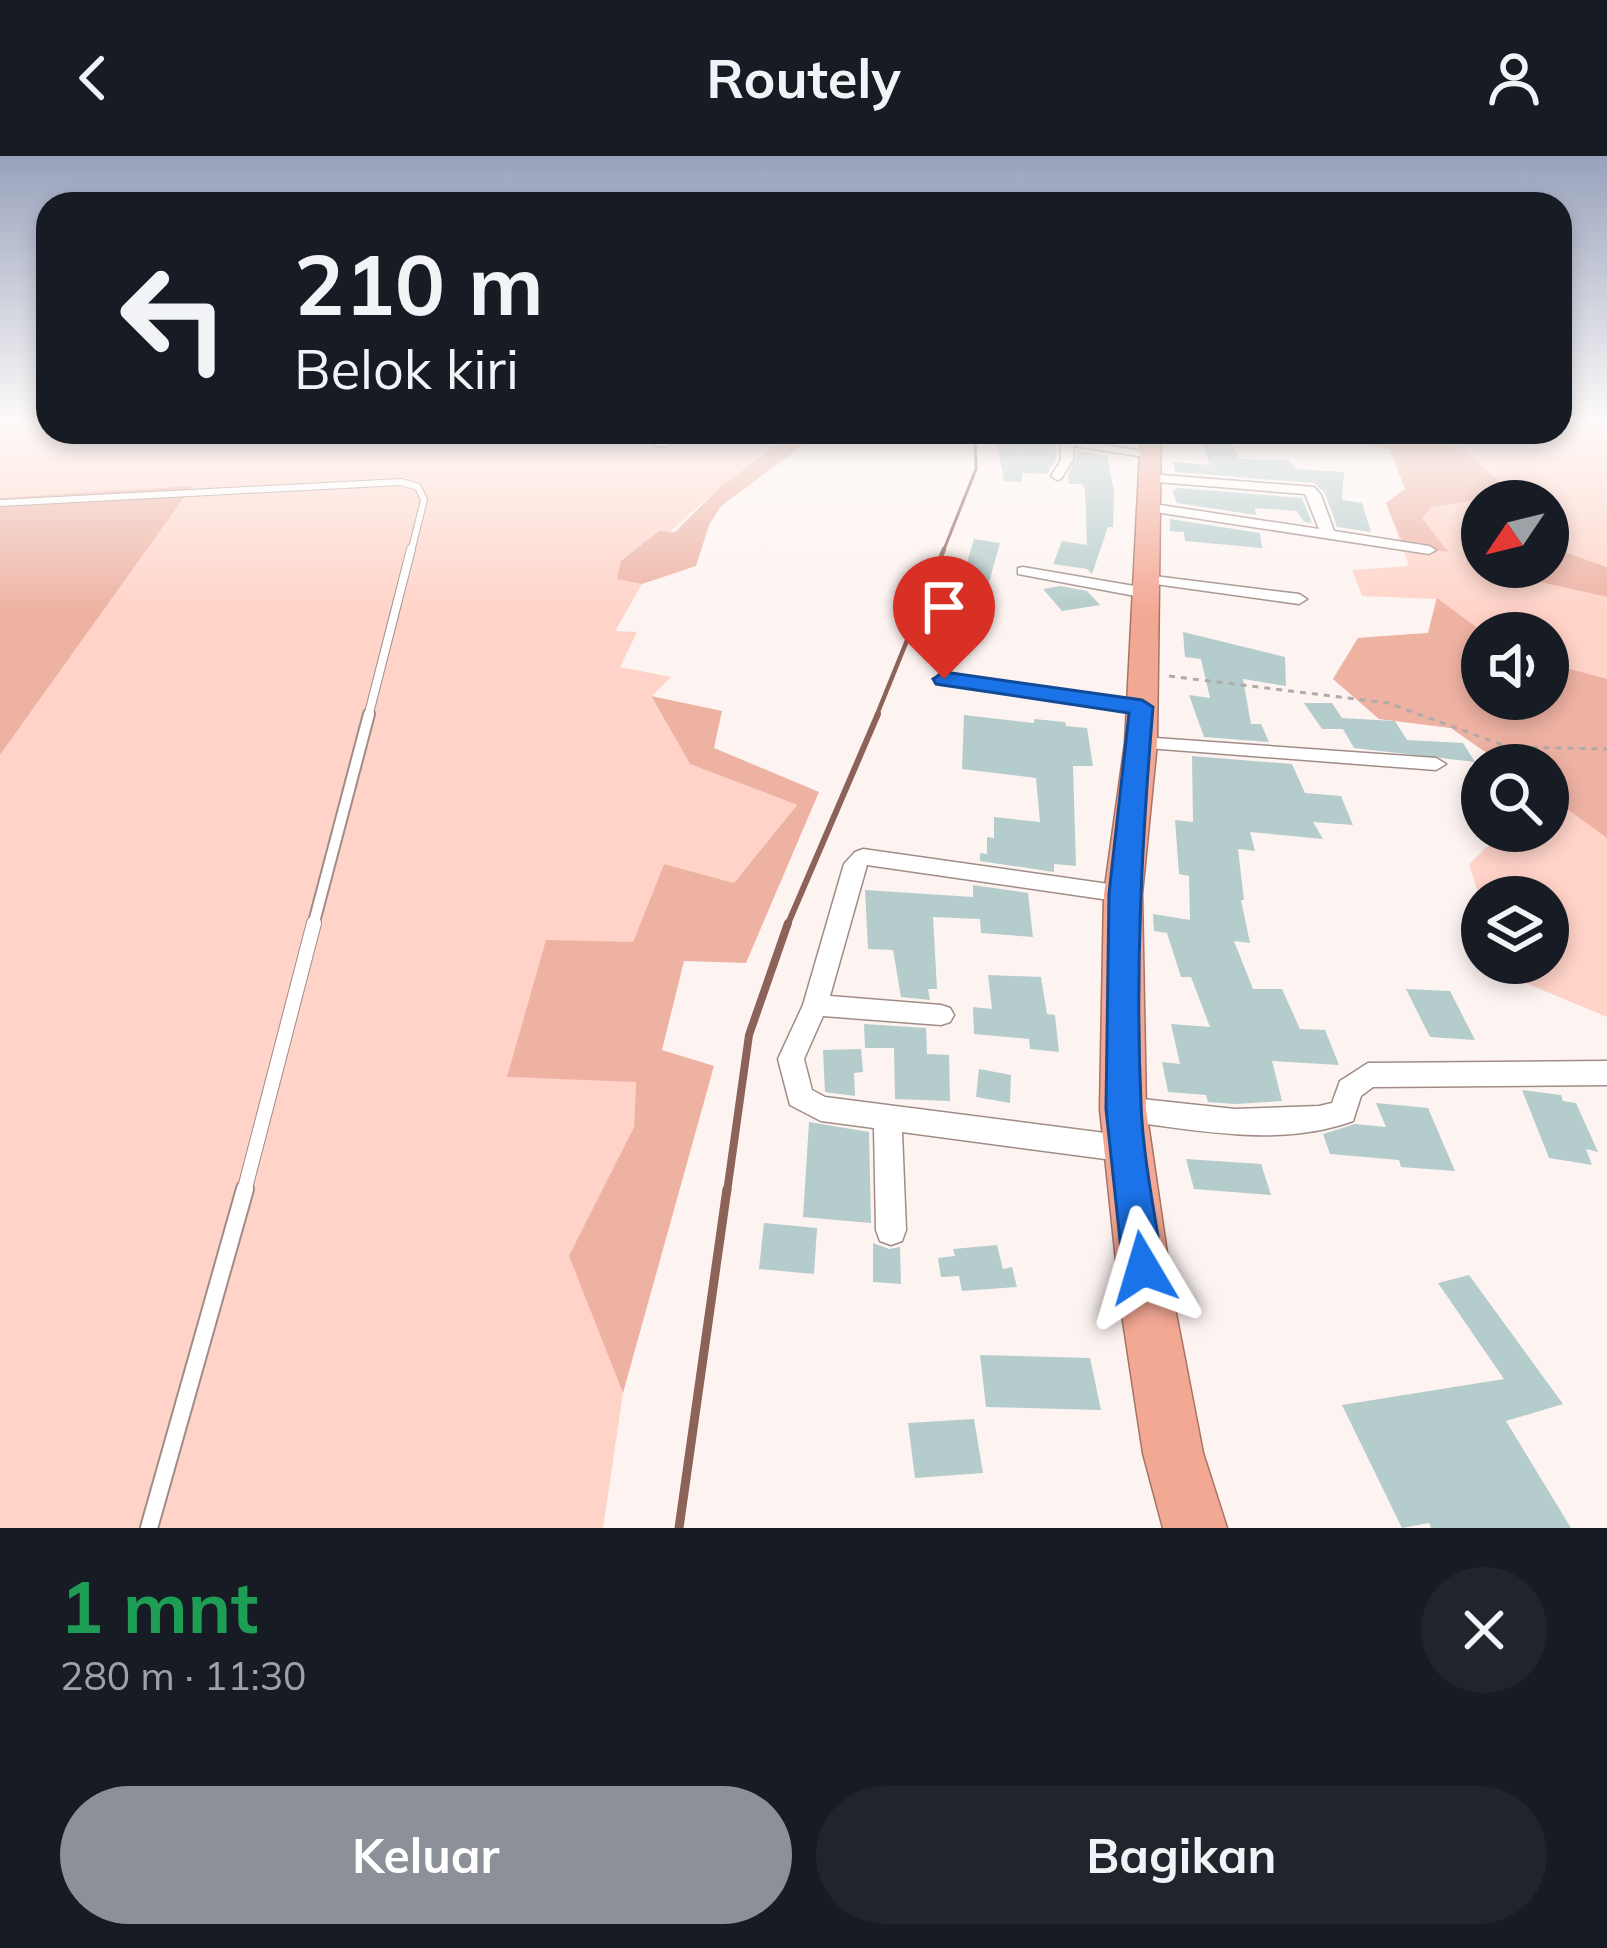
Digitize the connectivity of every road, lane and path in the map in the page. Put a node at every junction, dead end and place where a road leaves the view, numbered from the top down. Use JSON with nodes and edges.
{"nodes":[{"id":1,"x":343,"y":485,"type":"edge"},
{"id":2,"x":411,"y":485,"type":"edge"},
{"id":3,"x":1149,"y":485,"type":"edge"},
{"id":4,"x":1198,"y":485,"type":"edge"},
{"id":5,"x":1274,"y":485,"type":"edge"},
{"id":6,"x":0,"y":503,"type":"edge"},
{"id":7,"x":1327,"y":532,"type":"junction"},
{"id":8,"x":1429,"y":550,"type":"dead end"},
{"id":9,"x":1022,"y":571,"type":"dead end"},
{"id":10,"x":1146,"y":586,"type":"junction"},
{"id":11,"x":1299,"y":599,"type":"dead end"},
{"id":12,"x":944,"y":679,"type":"dead end"},
{"id":13,"x":1141,"y":707,"type":"junction"},
{"id":14,"x":1607,"y":748,"type":"edge"},
{"id":15,"x":1436,"y":764,"type":"dead end"},
{"id":16,"x":1123,"y":894,"type":"junction"},
{"id":17,"x":815,"y":1005,"type":"junction"},
{"id":18,"x":940,"y":1016,"type":"dead end"},
{"id":19,"x":1607,"y":1073,"type":"edge"},
{"id":20,"x":888,"y":1118,"type":"junction"},
{"id":21,"x":1126,"y":1129,"type":"junction"},
{"id":22,"x":891,"y":1230,"type":"dead end"},
{"id":23,"x":149,"y":1528,"type":"edge"},
{"id":24,"x":1195,"y":1528,"type":"edge"}],
"edges":[{"from":1,"to":6,"type":"lane"},
{"from":2,"to":23,"type":"lane"},
{"from":3,"to":10,"type":"highway"},
{"from":4,"to":7,"type":"street"},
{"from":5,"to":7,"type":"street"},
{"from":7,"to":8,"type":"street"},
{"from":9,"to":10,"type":"street"},
{"from":10,"to":11,"type":"street"},
{"from":10,"to":13,"type":"highway"},
{"from":12,"to":13,"type":"street"},
{"from":13,"to":14,"type":"path"},
{"from":13,"to":15,"type":"street"},
{"from":13,"to":16,"type":"highway"},
{"from":16,"to":17,"type":"street"},
{"from":16,"to":21,"type":"highway"},
{"from":17,"to":18,"type":"street"},
{"from":17,"to":20,"type":"street"},
{"from":19,"to":21,"type":"street"},
{"from":20,"to":21,"type":"street"},
{"from":20,"to":22,"type":"street"},
{"from":21,"to":24,"type":"highway"}]}
